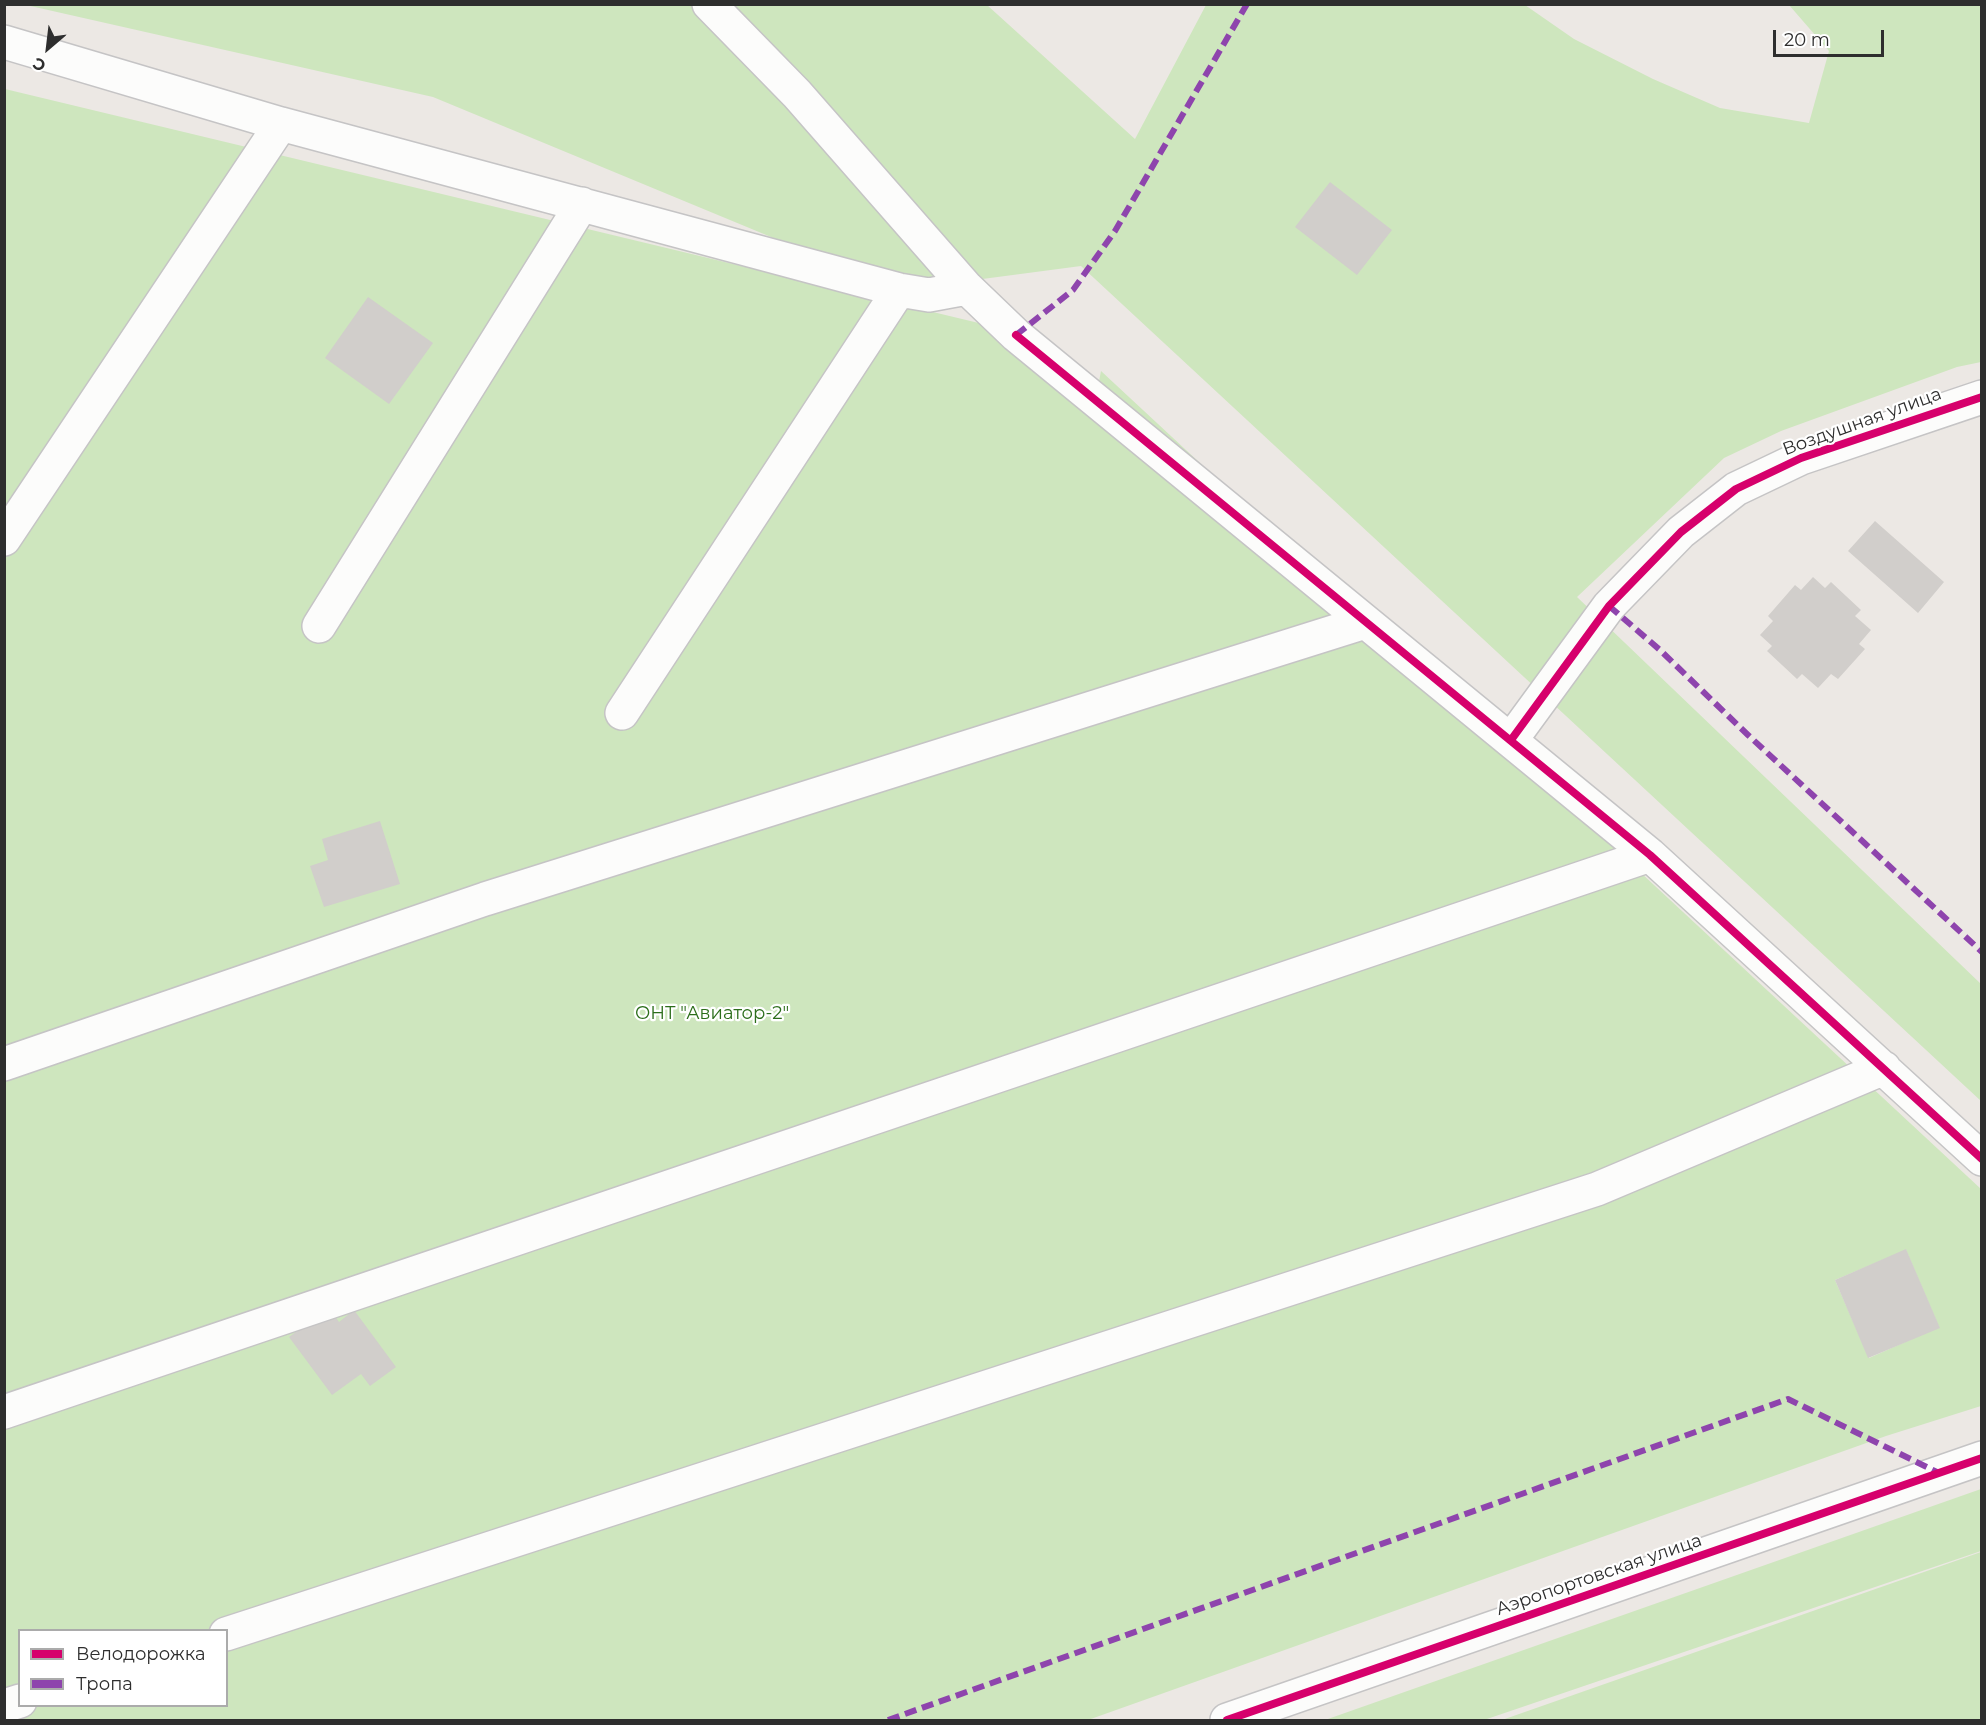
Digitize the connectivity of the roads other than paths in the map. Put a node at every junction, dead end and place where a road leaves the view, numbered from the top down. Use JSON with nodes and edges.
{"nodes":[{"id":1,"x":709,"y":4,"type":"edge"},
{"id":2,"x":4,"y":42,"type":"edge"},
{"id":3,"x":280,"y":124,"type":"junction"},
{"id":4,"x":582,"y":204,"type":"junction"},
{"id":5,"x":968,"y":288,"type":"junction"},
{"id":6,"x":899,"y":290,"type":"junction"},
{"id":7,"x":1982,"y":397,"type":"edge"},
{"id":8,"x":4,"y":539,"type":"edge"},
{"id":9,"x":1365,"y":622,"type":"junction"},
{"id":10,"x":319,"y":626,"type":"dead end"},
{"id":11,"x":622,"y":713,"type":"dead end"},
{"id":12,"x":1511,"y":740,"type":"junction"},
{"id":13,"x":1650,"y":855,"type":"junction"},
{"id":14,"x":4,"y":1064,"type":"edge"},
{"id":15,"x":1884,"y":1068,"type":"junction"},
{"id":16,"x":1982,"y":1159,"type":"edge"},
{"id":17,"x":4,"y":1412,"type":"edge"},
{"id":18,"x":1982,"y":1458,"type":"edge"},
{"id":19,"x":228,"y":1633,"type":"edge"},
{"id":20,"x":1227,"y":1720,"type":"edge"}],
"edges":[{"from":1,"to":5,"type":"street"},
{"from":2,"to":3,"type":"street"},
{"from":3,"to":4,"type":"street"},
{"from":3,"to":8,"type":"street"},
{"from":4,"to":6,"type":"street"},
{"from":4,"to":10,"type":"street"},
{"from":5,"to":6,"type":"street"},
{"from":5,"to":9,"type":"street"},
{"from":6,"to":11,"type":"street"},
{"from":7,"to":12,"type":"street","name":"Воздушная улица"},
{"from":9,"to":12,"type":"street"},
{"from":9,"to":14,"type":"street"},
{"from":12,"to":13,"type":"street"},
{"from":13,"to":15,"type":"street"},
{"from":13,"to":17,"type":"street"},
{"from":15,"to":16,"type":"street"},
{"from":15,"to":19,"type":"street"},
{"from":18,"to":20,"type":"street","name":"Аэропортовская улица"}]}
